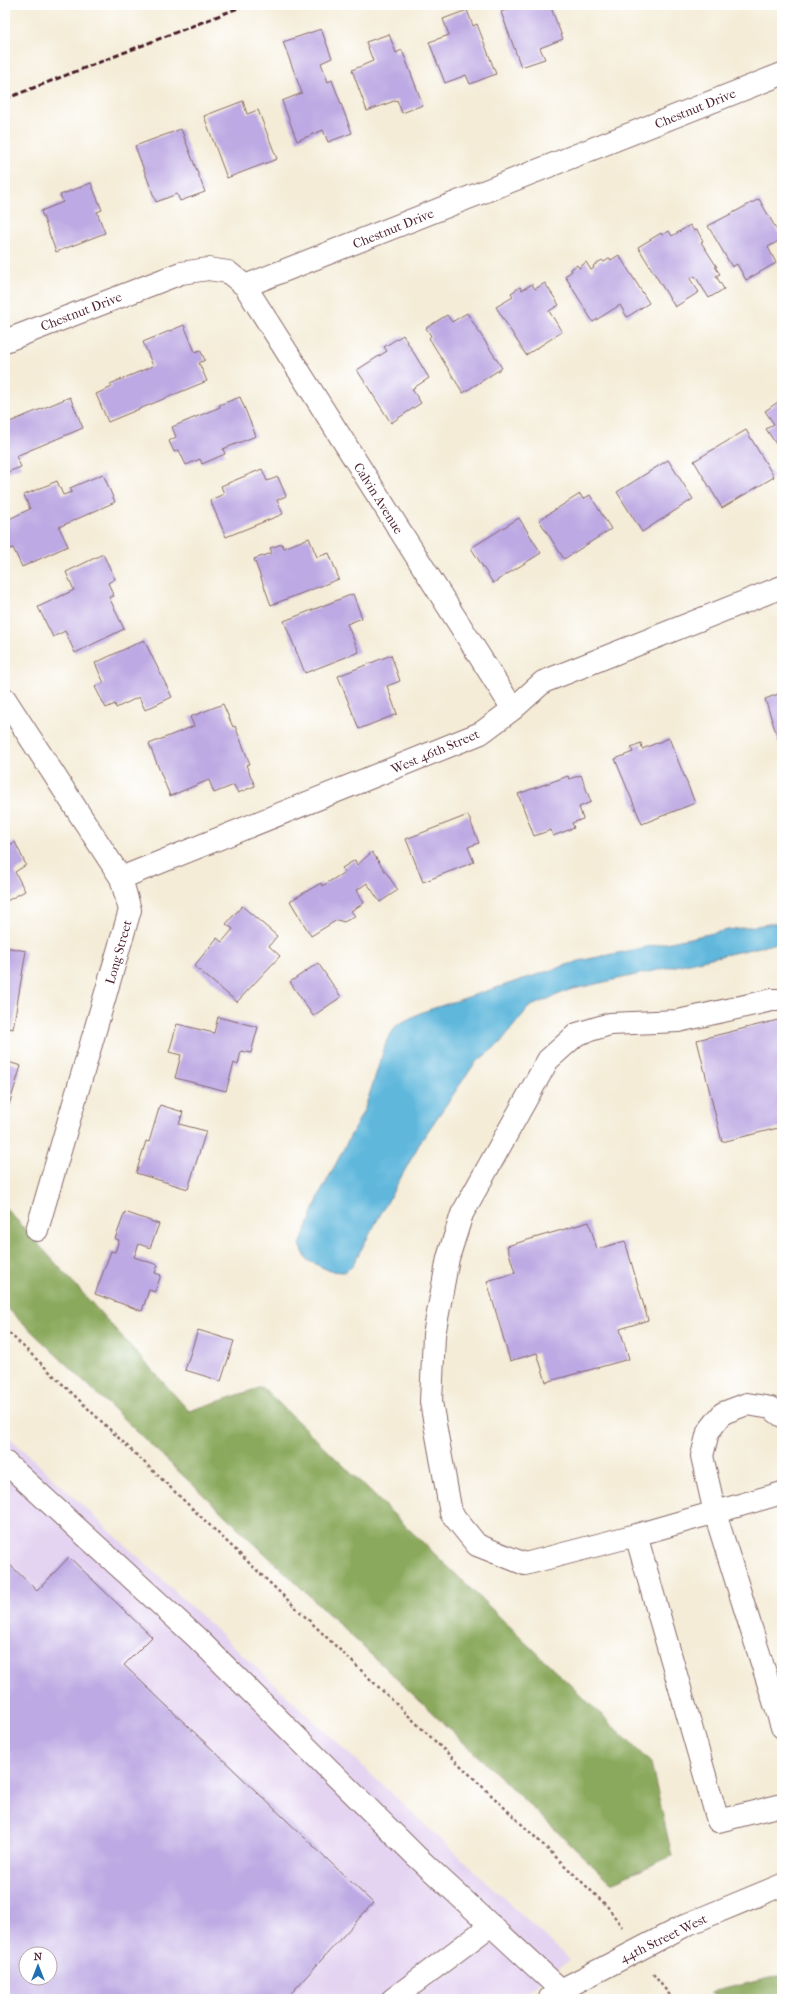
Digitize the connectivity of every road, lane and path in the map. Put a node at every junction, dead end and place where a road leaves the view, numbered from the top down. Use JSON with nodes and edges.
{"nodes":[{"id":1,"x":782,"y":74,"type":"edge"},
{"id":2,"x":245,"y":286,"type":"junction"},
{"id":3,"x":5,"y":341,"type":"edge"},
{"id":4,"x":782,"y":587,"type":"edge"},
{"id":5,"x":5,"y":699,"type":"edge"},
{"id":6,"x":513,"y":709,"type":"junction"},
{"id":7,"x":121,"y":878,"type":"junction"},
{"id":8,"x":782,"y":1000,"type":"edge"},
{"id":9,"x":37,"y":1230,"type":"dead end"},
{"id":10,"x":5,"y":1329,"type":"edge"},
{"id":11,"x":782,"y":1416,"type":"edge"},
{"id":12,"x":5,"y":1462,"type":"edge"},
{"id":13,"x":782,"y":1493,"type":"edge"},
{"id":14,"x":715,"y":1513,"type":"junction"},
{"id":15,"x":636,"y":1535,"type":"junction"},
{"id":16,"x":782,"y":1727,"type":"edge"},
{"id":17,"x":782,"y":1805,"type":"edge"},
{"id":18,"x":782,"y":1885,"type":"edge"},
{"id":19,"x":491,"y":1925,"type":"junction"},
{"id":20,"x":638,"y":1949,"type":"junction"},
{"id":21,"x":555,"y":1995,"type":"edge"},
{"id":22,"x":394,"y":1999,"type":"edge"},
{"id":23,"x":673,"y":1999,"type":"edge"}],
"edges":[{"from":1,"to":2,"type":"street","name":"Chestnut Drive"},
{"from":2,"to":3,"type":"street","name":"Chestnut Drive"},
{"from":2,"to":6,"type":"street","name":"Calvin Avenue"},
{"from":4,"to":6,"type":"street","name":"West 46th Street"},
{"from":5,"to":7,"type":"street","name":"Long Street"},
{"from":6,"to":7,"type":"street","name":"West 46th Street"},
{"from":7,"to":9,"type":"street","name":"Long Street"},
{"from":8,"to":15,"type":"street"},
{"from":10,"to":20,"type":"path"},
{"from":11,"to":14,"type":"street"},
{"from":12,"to":19,"type":"street"},
{"from":13,"to":14,"type":"street"},
{"from":14,"to":15,"type":"street"},
{"from":14,"to":16,"type":"street"},
{"from":15,"to":17,"type":"street"},
{"from":18,"to":20,"type":"street","name":"44th Street West"},
{"from":19,"to":21,"type":"street"},
{"from":19,"to":22,"type":"street"},
{"from":20,"to":21,"type":"street","name":"44th Street West"},
{"from":20,"to":23,"type":"path"}]}
